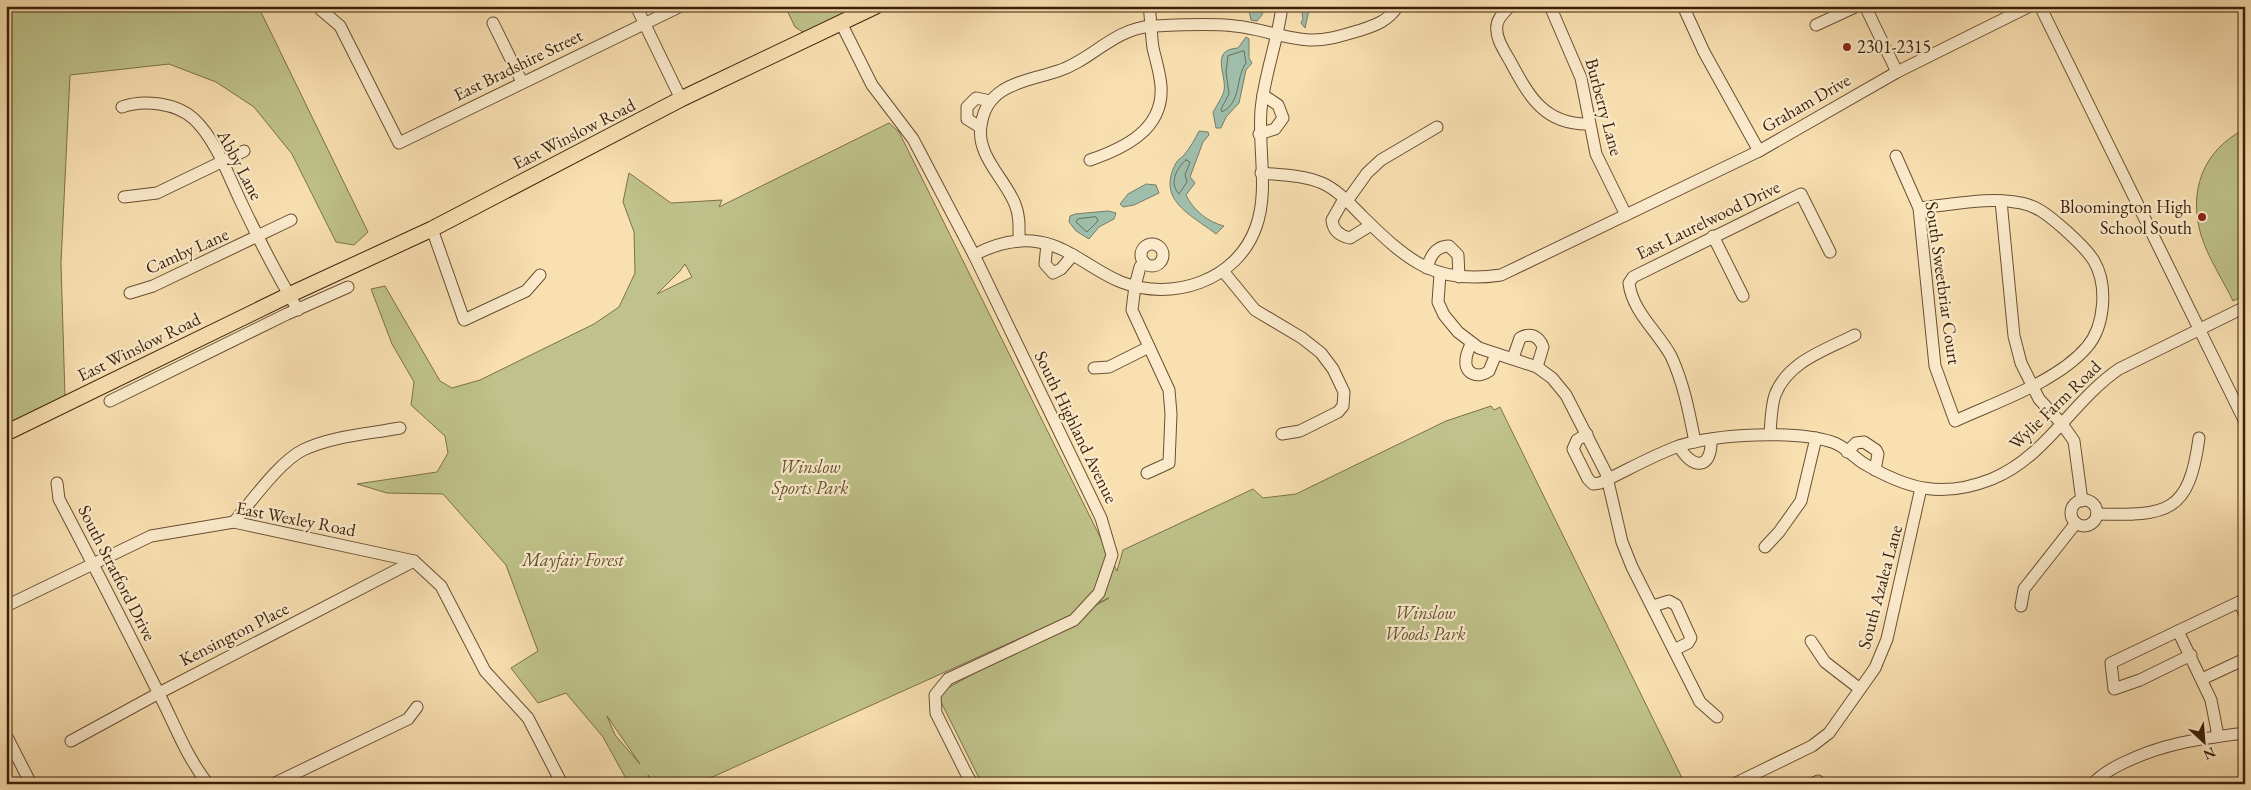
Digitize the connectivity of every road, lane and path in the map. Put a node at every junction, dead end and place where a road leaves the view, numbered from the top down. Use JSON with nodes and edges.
{"nodes":[{"id":1,"x":636,"y":6,"type":"edge"},
{"id":2,"x":681,"y":6,"type":"edge"},
{"id":3,"x":876,"y":6,"type":"edge"},
{"id":4,"x":1149,"y":6,"type":"edge"},
{"id":5,"x":1282,"y":6,"type":"edge"},
{"id":6,"x":1398,"y":6,"type":"edge"},
{"id":7,"x":1510,"y":6,"type":"edge"},
{"id":8,"x":1550,"y":6,"type":"edge"},
{"id":9,"x":1683,"y":6,"type":"edge"},
{"id":10,"x":1858,"y":6,"type":"edge"},
{"id":11,"x":1865,"y":6,"type":"edge"},
{"id":12,"x":2030,"y":6,"type":"edge"},
{"id":13,"x":2040,"y":6,"type":"edge"},
{"id":14,"x":320,"y":9,"type":"dead end"},
{"id":15,"x":493,"y":23,"type":"dead end"},
{"id":16,"x":644,"y":23,"type":"junction"},
{"id":17,"x":841,"y":23,"type":"junction"},
{"id":18,"x":1816,"y":25,"type":"dead end"},
{"id":19,"x":1151,"y":26,"type":"junction"},
{"id":20,"x":1276,"y":35,"type":"junction"},
{"id":21,"x":1897,"y":72,"type":"junction"},
{"id":22,"x":522,"y":82,"type":"junction"},
{"id":23,"x":1263,"y":95,"type":"junction"},
{"id":24,"x":681,"y":99,"type":"junction"},
{"id":25,"x":990,"y":101,"type":"junction"},
{"id":26,"x":122,"y":107,"type":"dead end"},
{"id":27,"x":1589,"y":124,"type":"junction"},
{"id":28,"x":980,"y":127,"type":"junction"},
{"id":29,"x":1437,"y":127,"type":"dead end"},
{"id":30,"x":1260,"y":134,"type":"junction"},
{"id":31,"x":244,"y":150,"type":"dead end"},
{"id":32,"x":1759,"y":150,"type":"junction"},
{"id":33,"x":1896,"y":156,"type":"dead end"},
{"id":34,"x":1090,"y":160,"type":"dead end"},
{"id":35,"x":222,"y":163,"type":"junction"},
{"id":36,"x":1261,"y":173,"type":"junction"},
{"id":37,"x":124,"y":197,"type":"dead end"},
{"id":38,"x":1345,"y":200,"type":"junction"},
{"id":39,"x":2001,"y":201,"type":"junction"},
{"id":40,"x":1919,"y":208,"type":"junction"},
{"id":41,"x":1626,"y":215,"type":"junction"},
{"id":42,"x":291,"y":220,"type":"dead end"},
{"id":43,"x":1371,"y":226,"type":"junction"},
{"id":44,"x":432,"y":229,"type":"junction"},
{"id":45,"x":1713,"y":236,"type":"junction"},
{"id":46,"x":258,"y":237,"type":"junction"},
{"id":47,"x":1019,"y":241,"type":"junction"},
{"id":48,"x":1047,"y":244,"type":"junction"},
{"id":49,"x":1830,"y":252,"type":"dead end"},
{"id":50,"x":974,"y":254,"type":"junction"},
{"id":51,"x":1073,"y":255,"type":"junction"},
{"id":52,"x":1144,"y":262,"type":"dead end"},
{"id":53,"x":1427,"y":268,"type":"junction"},
{"id":54,"x":1223,"y":271,"type":"junction"},
{"id":55,"x":1440,"y":274,"type":"junction"},
{"id":56,"x":540,"y":275,"type":"dead end"},
{"id":57,"x":1459,"y":277,"type":"junction"},
{"id":58,"x":1135,"y":286,"type":"junction"},
{"id":59,"x":348,"y":288,"type":"dead end"},
{"id":60,"x":130,"y":293,"type":"dead end"},
{"id":61,"x":289,"y":295,"type":"junction"},
{"id":62,"x":1743,"y":296,"type":"dead end"},
{"id":63,"x":2245,"y":307,"type":"edge"},
{"id":64,"x":298,"y":310,"type":"junction"},
{"id":65,"x":2199,"y":330,"type":"junction"},
{"id":66,"x":1855,"y":335,"type":"dead end"},
{"id":67,"x":1471,"y":344,"type":"junction"},
{"id":68,"x":1149,"y":347,"type":"junction"},
{"id":69,"x":1496,"y":354,"type":"junction"},
{"id":70,"x":1513,"y":358,"type":"junction"},
{"id":71,"x":1537,"y":367,"type":"junction"},
{"id":72,"x":1094,"y":368,"type":"dead end"},
{"id":73,"x":2031,"y":385,"type":"junction"},
{"id":74,"x":110,"y":401,"type":"dead end"},
{"id":75,"x":2245,"y":422,"type":"edge"},
{"id":76,"x":2062,"y":424,"type":"junction"},
{"id":77,"x":400,"y":428,"type":"dead end"},
{"id":78,"x":6,"y":433,"type":"edge"},
{"id":79,"x":1282,"y":434,"type":"dead end"},
{"id":80,"x":1587,"y":434,"type":"junction"},
{"id":81,"x":1770,"y":434,"type":"junction"},
{"id":82,"x":1816,"y":438,"type":"junction"},
{"id":83,"x":2199,"y":438,"type":"dead end"},
{"id":84,"x":1711,"y":440,"type":"junction"},
{"id":85,"x":1695,"y":442,"type":"junction"},
{"id":86,"x":1680,"y":446,"type":"junction"},
{"id":87,"x":1847,"y":452,"type":"junction"},
{"id":88,"x":1875,"y":470,"type":"junction"},
{"id":89,"x":1147,"y":473,"type":"dead end"},
{"id":90,"x":1608,"y":480,"type":"junction"},
{"id":91,"x":57,"y":483,"type":"dead end"},
{"id":92,"x":1921,"y":488,"type":"junction"},
{"id":93,"x":2082,"y":501,"type":"junction"},
{"id":94,"x":2097,"y":514,"type":"junction"},
{"id":95,"x":234,"y":522,"type":"junction"},
{"id":96,"x":2076,"y":523,"type":"junction"},
{"id":97,"x":1765,"y":547,"type":"dead end"},
{"id":98,"x":414,"y":561,"type":"junction"},
{"id":99,"x":94,"y":564,"type":"junction"},
{"id":100,"x":6,"y":606,"type":"edge"},
{"id":101,"x":1653,"y":606,"type":"junction"},
{"id":102,"x":2021,"y":606,"type":"dead end"},
{"id":103,"x":2245,"y":614,"type":"edge"},
{"id":104,"x":2178,"y":631,"type":"junction"},
{"id":105,"x":1811,"y":641,"type":"dead end"},
{"id":106,"x":1674,"y":650,"type":"junction"},
{"id":107,"x":2190,"y":656,"type":"junction"},
{"id":108,"x":2245,"y":658,"type":"edge"},
{"id":109,"x":2202,"y":679,"type":"junction"},
{"id":110,"x":1860,"y":689,"type":"junction"},
{"id":111,"x":159,"y":693,"type":"junction"},
{"id":112,"x":417,"y":707,"type":"dead end"},
{"id":113,"x":1717,"y":716,"type":"dead end"},
{"id":114,"x":2245,"y":733,"type":"edge"},
{"id":115,"x":6,"y":735,"type":"edge"},
{"id":116,"x":2218,"y":736,"type":"junction"},
{"id":117,"x":71,"y":741,"type":"dead end"},
{"id":118,"x":31,"y":784,"type":"edge"},
{"id":119,"x":208,"y":784,"type":"edge"},
{"id":120,"x":274,"y":784,"type":"edge"},
{"id":121,"x":562,"y":784,"type":"edge"},
{"id":122,"x":973,"y":784,"type":"edge"},
{"id":123,"x":1734,"y":784,"type":"edge"},
{"id":124,"x":1812,"y":784,"type":"edge"},
{"id":125,"x":1819,"y":784,"type":"edge"},
{"id":126,"x":2092,"y":784,"type":"edge"}],
"edges":[{"from":1,"to":16,"type":"street"},
{"from":2,"to":16,"type":"street","name":"East Bradshire Street"},
{"from":3,"to":17,"type":"main road","name":"East Winslow Road"},
{"from":4,"to":19,"type":"street"},
{"from":5,"to":20,"type":"street"},
{"from":6,"to":20,"type":"street"},
{"from":7,"to":27,"type":"street"},
{"from":8,"to":27,"type":"street","name":"Burberry Lane"},
{"from":9,"to":32,"type":"street"},
{"from":10,"to":18,"type":"street"},
{"from":11,"to":21,"type":"street"},
{"from":12,"to":21,"type":"street","name":"Graham Drive"},
{"from":13,"to":65,"type":"street"},
{"from":14,"to":22,"type":"street","name":"East Bradshire Street"},
{"from":15,"to":22,"type":"street"},
{"from":16,"to":22,"type":"street","name":"East Bradshire Street"},
{"from":16,"to":24,"type":"street"},
{"from":17,"to":24,"type":"main road","name":"East Winslow Road"},
{"from":17,"to":50,"type":"street","name":"South Highland Avenue"},
{"from":19,"to":20,"type":"street"},
{"from":19,"to":25,"type":"street"},
{"from":19,"to":34,"type":"street"},
{"from":20,"to":23,"type":"street"},
{"from":21,"to":32,"type":"street","name":"Graham Drive"},
{"from":23,"to":30,"type":"street"},
{"from":23,"to":30,"type":"street"},
{"from":24,"to":44,"type":"main road","name":"East Winslow Road"},
{"from":25,"to":28,"type":"street"},
{"from":25,"to":28,"type":"street"},
{"from":26,"to":35,"type":"street","name":"Abby Lane"},
{"from":27,"to":41,"type":"street","name":"Burberry Lane"},
{"from":28,"to":47,"type":"street"},
{"from":29,"to":38,"type":"street"},
{"from":30,"to":36,"type":"street"},
{"from":31,"to":35,"type":"street"},
{"from":32,"to":41,"type":"street","name":"Graham Drive"},
{"from":33,"to":40,"type":"street","name":"South Sweetbriar Court"},
{"from":35,"to":37,"type":"street"},
{"from":35,"to":46,"type":"street","name":"Abby Lane"},
{"from":36,"to":38,"type":"street","name":"Graham Drive"},
{"from":36,"to":54,"type":"street"},
{"from":38,"to":43,"type":"street","name":"Graham Drive"},
{"from":38,"to":43,"type":"street"},
{"from":39,"to":40,"type":"street"},
{"from":39,"to":73,"type":"street"},
{"from":39,"to":73,"type":"street"},
{"from":40,"to":73,"type":"street","name":"South Sweetbriar Court"},
{"from":41,"to":57,"type":"street","name":"Graham Drive"},
{"from":42,"to":46,"type":"street","name":"Camby Lane"},
{"from":43,"to":53,"type":"street","name":"Graham Drive"},
{"from":44,"to":56,"type":"street"},
{"from":44,"to":61,"type":"main road","name":"East Winslow Road"},
{"from":45,"to":49,"type":"street","name":"East Laurelwood Drive"},
{"from":45,"to":62,"type":"street"},
{"from":45,"to":85,"type":"street","name":"East Laurelwood Drive"},
{"from":46,"to":60,"type":"street","name":"Camby Lane"},
{"from":46,"to":61,"type":"street","name":"Abby Lane"},
{"from":47,"to":48,"type":"street"},
{"from":47,"to":50,"type":"street"},
{"from":48,"to":51,"type":"street"},
{"from":48,"to":51,"type":"street"},
{"from":50,"to":122,"type":"street","name":"South Highland Avenue"},
{"from":51,"to":58,"type":"street"},
{"from":52,"to":58,"type":"street"},
{"from":53,"to":55,"type":"street","name":"Graham Drive"},
{"from":53,"to":57,"type":"street"},
{"from":54,"to":58,"type":"street"},
{"from":54,"to":79,"type":"street"},
{"from":55,"to":57,"type":"street","name":"Graham Drive"},
{"from":55,"to":67,"type":"street"},
{"from":58,"to":68,"type":"street"},
{"from":59,"to":64,"type":"street","name":"East Winslow Road"},
{"from":61,"to":64,"type":"street"},
{"from":61,"to":78,"type":"main road","name":"East Winslow Road"},
{"from":63,"to":65,"type":"street","name":"Wylie Farm Road"},
{"from":64,"to":74,"type":"street","name":"East Winslow Road"},
{"from":65,"to":75,"type":"street"},
{"from":65,"to":76,"type":"street","name":"Wylie Farm Road"},
{"from":66,"to":81,"type":"street"},
{"from":67,"to":69,"type":"street"},
{"from":67,"to":69,"type":"street"},
{"from":68,"to":72,"type":"street"},
{"from":68,"to":89,"type":"street"},
{"from":69,"to":70,"type":"street"},
{"from":70,"to":71,"type":"street"},
{"from":70,"to":71,"type":"street"},
{"from":71,"to":80,"type":"street"},
{"from":73,"to":76,"type":"street"},
{"from":76,"to":92,"type":"street","name":"Wylie Farm Road"},
{"from":76,"to":93,"type":"street"},
{"from":77,"to":95,"type":"street"},
{"from":80,"to":90,"type":"street"},
{"from":80,"to":90,"type":"street"},
{"from":81,"to":82,"type":"street","name":"Wylie Farm Road"},
{"from":81,"to":84,"type":"street","name":"Wylie Farm Road"},
{"from":82,"to":87,"type":"street","name":"Wylie Farm Road"},
{"from":82,"to":97,"type":"street"},
{"from":83,"to":94,"type":"street"},
{"from":84,"to":85,"type":"street","name":"Wylie Farm Road"},
{"from":84,"to":86,"type":"street"},
{"from":85,"to":86,"type":"street","name":"Wylie Farm Road"},
{"from":86,"to":90,"type":"street","name":"Wylie Farm Road"},
{"from":87,"to":88,"type":"street","name":"Wylie Farm Road"},
{"from":87,"to":88,"type":"street"},
{"from":88,"to":92,"type":"street","name":"Wylie Farm Road"},
{"from":90,"to":101,"type":"street"},
{"from":91,"to":99,"type":"street","name":"South Stratford Drive"},
{"from":92,"to":110,"type":"street","name":"South Azalea Lane"},
{"from":93,"to":94,"type":"street"},
{"from":93,"to":96,"type":"street"},
{"from":94,"to":96,"type":"street"},
{"from":95,"to":98,"type":"street","name":"East Wexley Road"},
{"from":95,"to":99,"type":"street","name":"East Wexley Road"},
{"from":96,"to":102,"type":"street"},
{"from":98,"to":111,"type":"street","name":"Kensington Place"},
{"from":98,"to":121,"type":"street"},
{"from":99,"to":100,"type":"street","name":"East Wexley Road"},
{"from":99,"to":111,"type":"street","name":"South Stratford Drive"},
{"from":101,"to":106,"type":"street"},
{"from":101,"to":106,"type":"street"},
{"from":103,"to":104,"type":"street"},
{"from":104,"to":107,"type":"street"},
{"from":104,"to":107,"type":"street"},
{"from":105,"to":110,"type":"street"},
{"from":106,"to":113,"type":"street"},
{"from":107,"to":109,"type":"street"},
{"from":108,"to":109,"type":"street"},
{"from":109,"to":116,"type":"street"},
{"from":110,"to":123,"type":"street","name":"South Azalea Lane"},
{"from":111,"to":117,"type":"street","name":"Kensington Place"},
{"from":111,"to":119,"type":"street","name":"South Stratford Drive"},
{"from":112,"to":120,"type":"street"},
{"from":114,"to":116,"type":"street"},
{"from":115,"to":118,"type":"street"},
{"from":116,"to":126,"type":"street"},
{"from":124,"to":125,"type":"street"}]}
